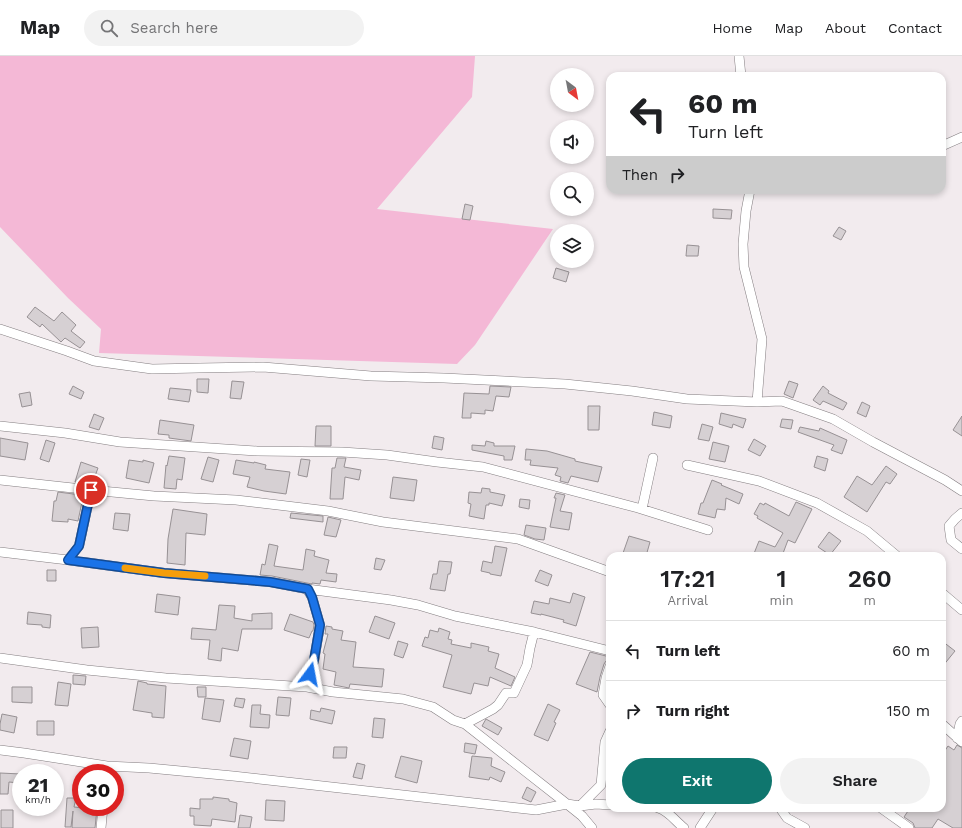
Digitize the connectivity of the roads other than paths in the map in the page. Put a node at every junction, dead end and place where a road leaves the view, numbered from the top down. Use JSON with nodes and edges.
{"nodes":[{"id":1,"x":739,"y":56,"type":"edge"},
{"id":2,"x":741,"y":72,"type":"edge"},
{"id":3,"x":962,"y":137,"type":"edge"},
{"id":4,"x":946,"y":144,"type":"edge"},
{"id":5,"x":749,"y":194,"type":"edge"},
{"id":6,"x":0,"y":329,"type":"edge"},
{"id":7,"x":757,"y":402,"type":"junction"},
{"id":8,"x":0,"y":426,"type":"edge"},
{"id":9,"x":653,"y":458,"type":"dead end"},
{"id":10,"x":687,"y":465,"type":"dead end"},
{"id":11,"x":0,"y":480,"type":"edge"},
{"id":12,"x":91,"y":490,"type":"junction"},
{"id":13,"x":962,"y":491,"type":"edge"},
{"id":14,"x":642,"y":509,"type":"junction"},
{"id":15,"x":962,"y":513,"type":"edge"},
{"id":16,"x":708,"y":530,"type":"dead end"},
{"id":17,"x":962,"y":549,"type":"edge"},
{"id":18,"x":0,"y":552,"type":"edge"},
{"id":19,"x":892,"y":552,"type":"edge"},
{"id":20,"x":68,"y":560,"type":"junction"},
{"id":21,"x":606,"y":571,"type":"edge"},
{"id":22,"x":308,"y":589,"type":"junction"},
{"id":23,"x":946,"y":597,"type":"edge"},
{"id":24,"x":962,"y":610,"type":"edge"},
{"id":25,"x":534,"y":632,"type":"junction"},
{"id":26,"x":606,"y":650,"type":"edge"},
{"id":27,"x":0,"y":658,"type":"edge"},
{"id":28,"x":606,"y":678,"type":"edge"},
{"id":29,"x":307,"y":687,"type":"junction"},
{"id":30,"x":606,"y":699,"type":"edge"},
{"id":31,"x":962,"y":722,"type":"edge"},
{"id":32,"x":465,"y":724,"type":"junction"},
{"id":33,"x":946,"y":728,"type":"edge"},
{"id":34,"x":606,"y":740,"type":"edge"},
{"id":35,"x":960,"y":740,"type":"edge"},
{"id":36,"x":0,"y":750,"type":"edge"},
{"id":37,"x":78,"y":764,"type":"edge"},
{"id":38,"x":124,"y":769,"type":"edge"},
{"id":39,"x":567,"y":804,"type":"junction"},
{"id":40,"x":606,"y":805,"type":"edge"},
{"id":41,"x":580,"y":806,"type":"junction"},
{"id":42,"x":666,"y":812,"type":"edge"},
{"id":43,"x":710,"y":812,"type":"edge"},
{"id":44,"x":783,"y":812,"type":"edge"},
{"id":45,"x":886,"y":812,"type":"edge"},
{"id":46,"x":102,"y":816,"type":"edge"},
{"id":47,"x":101,"y":828,"type":"edge"},
{"id":48,"x":592,"y":828,"type":"edge"},
{"id":49,"x":684,"y":828,"type":"edge"},
{"id":50,"x":700,"y":828,"type":"edge"},
{"id":51,"x":805,"y":828,"type":"edge"},
{"id":52,"x":909,"y":828,"type":"edge"}],
"edges":[{"from":1,"to":2,"type":"street"},
{"from":3,"to":4,"type":"street"},
{"from":5,"to":7,"type":"street"},
{"from":6,"to":7,"type":"street"},
{"from":7,"to":13,"type":"street"},
{"from":8,"to":14,"type":"street"},
{"from":9,"to":14,"type":"street"},
{"from":10,"to":19,"type":"street"},
{"from":11,"to":12,"type":"street"},
{"from":12,"to":20,"type":"street"},
{"from":12,"to":21,"type":"street"},
{"from":14,"to":16,"type":"street"},
{"from":15,"to":17,"type":"street"},
{"from":18,"to":20,"type":"street"},
{"from":20,"to":22,"type":"street"},
{"from":22,"to":25,"type":"street"},
{"from":22,"to":29,"type":"street"},
{"from":23,"to":24,"type":"street"},
{"from":25,"to":26,"type":"street"},
{"from":25,"to":32,"type":"street"},
{"from":27,"to":29,"type":"street"},
{"from":28,"to":30,"type":"street"},
{"from":29,"to":32,"type":"street"},
{"from":31,"to":35,"type":"street"},
{"from":32,"to":39,"type":"street"},
{"from":33,"to":35,"type":"street"},
{"from":34,"to":41,"type":"street"},
{"from":36,"to":37,"type":"street"},
{"from":38,"to":39,"type":"street"},
{"from":39,"to":41,"type":"street"},
{"from":39,"to":48,"type":"street"},
{"from":40,"to":41,"type":"street"},
{"from":42,"to":49,"type":"street"},
{"from":43,"to":50,"type":"street"},
{"from":44,"to":51,"type":"street"},
{"from":45,"to":52,"type":"street"},
{"from":46,"to":47,"type":"street"}]}
